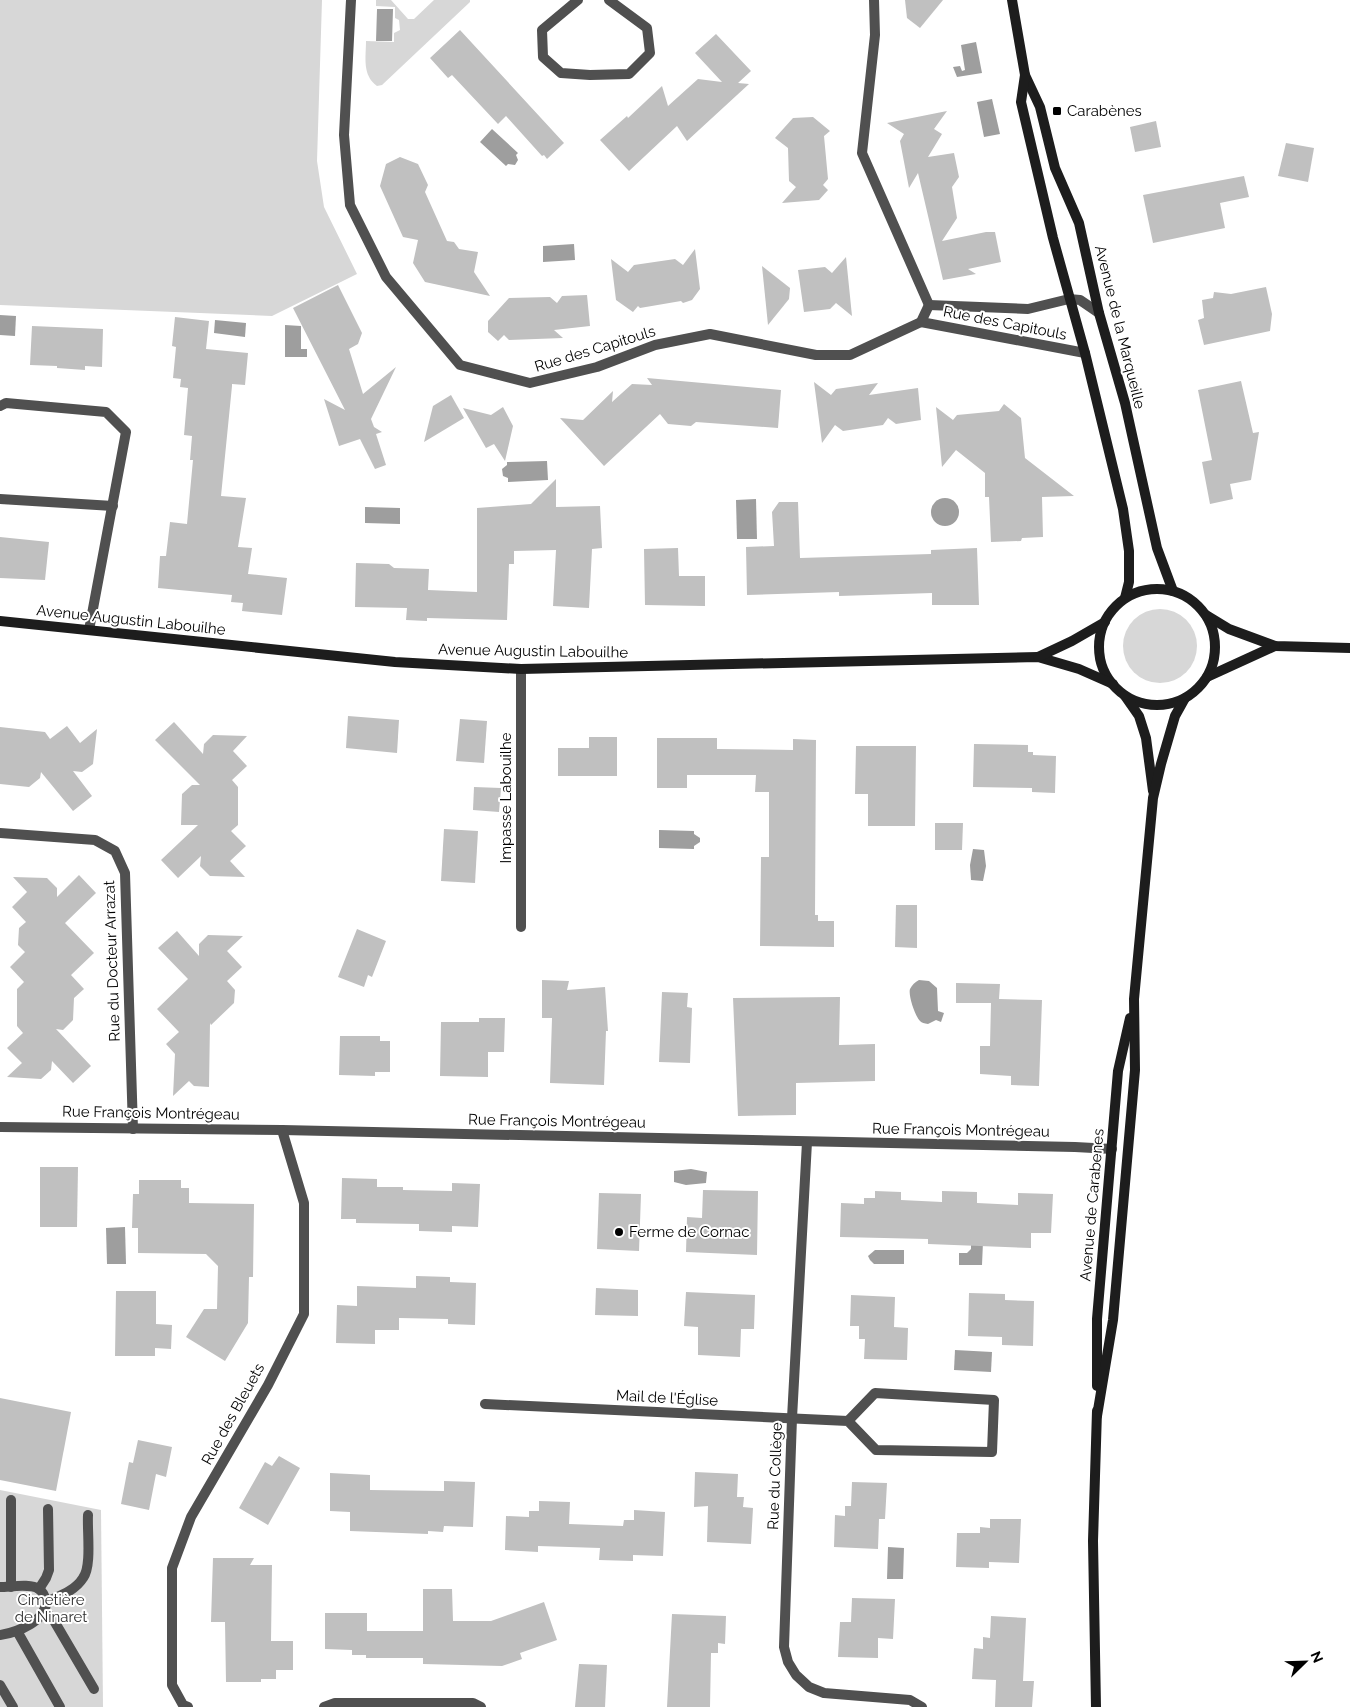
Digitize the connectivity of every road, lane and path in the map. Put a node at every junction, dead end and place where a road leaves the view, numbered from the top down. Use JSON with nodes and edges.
{"nodes":[{"id":1,"x":351,"y":0,"type":"edge"},
{"id":2,"x":578,"y":0,"type":"edge"},
{"id":3,"x":609,"y":0,"type":"edge"},
{"id":4,"x":874,"y":0,"type":"edge"},
{"id":5,"x":1012,"y":0,"type":"edge"},
{"id":6,"x":1025,"y":75,"type":"junction"},
{"id":7,"x":1069,"y":299,"type":"junction"},
{"id":8,"x":929,"y":305,"type":"junction"},
{"id":9,"x":1099,"y":313,"type":"junction"},
{"id":10,"x":920,"y":322,"type":"junction"},
{"id":11,"x":1084,"y":353,"type":"junction"},
{"id":12,"x":0,"y":406,"type":"edge"},
{"id":13,"x":0,"y":499,"type":"edge"},
{"id":14,"x":113,"y":506,"type":"junction"},
{"id":15,"x":1173,"y":591,"type":"junction"},
{"id":16,"x":1125,"y":598,"type":"junction"},
{"id":17,"x":1206,"y":615,"type":"junction"},
{"id":18,"x":0,"y":621,"type":"edge"},
{"id":19,"x":1104,"y":622,"type":"junction"},
{"id":20,"x":89,"y":630,"type":"junction"},
{"id":21,"x":1275,"y":646,"type":"junction"},
{"id":22,"x":1350,"y":648,"type":"edge"},
{"id":23,"x":1038,"y":657,"type":"junction"},
{"id":24,"x":521,"y":669,"type":"junction"},
{"id":25,"x":1207,"y":677,"type":"junction"},
{"id":26,"x":1113,"y":684,"type":"junction"},
{"id":27,"x":1125,"y":695,"type":"junction"},
{"id":28,"x":1185,"y":698,"type":"junction"},
{"id":29,"x":1154,"y":798,"type":"junction"},
{"id":30,"x":0,"y":833,"type":"edge"},
{"id":31,"x":521,"y":928,"type":"dead end"},
{"id":32,"x":1134,"y":999,"type":"junction"},
{"id":33,"x":0,"y":1127,"type":"edge"},
{"id":34,"x":133,"y":1129,"type":"junction"},
{"id":35,"x":282,"y":1130,"type":"junction"},
{"id":36,"x":807,"y":1142,"type":"junction"},
{"id":37,"x":1112,"y":1149,"type":"junction"},
{"id":38,"x":485,"y":1404,"type":"dead end"},
{"id":39,"x":1097,"y":1416,"type":"junction"},
{"id":40,"x":792,"y":1418,"type":"junction"},
{"id":41,"x":848,"y":1421,"type":"junction"},
{"id":42,"x":11,"y":1500,"type":"dead end"},
{"id":43,"x":48,"y":1509,"type":"dead end"},
{"id":44,"x":88,"y":1515,"type":"dead end"},
{"id":45,"x":5,"y":1587,"type":"edge"},
{"id":46,"x":39,"y":1589,"type":"junction"},
{"id":47,"x":45,"y":1606,"type":"junction"},
{"id":48,"x":17,"y":1631,"type":"junction"},
{"id":49,"x":0,"y":1636,"type":"edge"},
{"id":50,"x":0,"y":1685,"type":"edge"},
{"id":51,"x":94,"y":1689,"type":"dead end"},
{"id":52,"x":13,"y":1707,"type":"edge"},
{"id":53,"x":60,"y":1707,"type":"edge"},
{"id":54,"x":188,"y":1707,"type":"edge"},
{"id":55,"x":324,"y":1707,"type":"edge"},
{"id":56,"x":481,"y":1707,"type":"edge"},
{"id":57,"x":922,"y":1707,"type":"edge"},
{"id":58,"x":1096,"y":1707,"type":"edge"}],
"edges":[{"from":1,"to":10,"type":"street","name":"Rue des Capitouls"},
{"from":2,"to":3,"type":"street"},
{"from":4,"to":8,"type":"street","name":"Rue des Capitouls"},
{"from":5,"to":6,"type":"street","name":"Avenue de la Marqueille"},
{"from":6,"to":7,"type":"street","name":"Avenue de la Marqueille"},
{"from":6,"to":9,"type":"street","name":"Avenue de la Marqueille"},
{"from":7,"to":8,"type":"street","name":"Rue des Capitouls"},
{"from":7,"to":9,"type":"street"},
{"from":7,"to":11,"type":"street","name":"Avenue de la Marqueille"},
{"from":8,"to":10,"type":"street","name":"Rue des Capitouls"},
{"from":9,"to":15,"type":"street","name":"Avenue de la Marqueille"},
{"from":10,"to":11,"type":"street","name":"Rue des Capitouls"},
{"from":11,"to":16,"type":"street","name":"Avenue de la Marqueille"},
{"from":12,"to":14,"type":"street"},
{"from":13,"to":14,"type":"street"},
{"from":14,"to":20,"type":"street"},
{"from":15,"to":16,"type":"street"},
{"from":15,"to":17,"type":"street"},
{"from":16,"to":19,"type":"street"},
{"from":17,"to":21,"type":"street"},
{"from":17,"to":25,"type":"street"},
{"from":18,"to":20,"type":"street","name":"Avenue Augustin Labouilhe"},
{"from":19,"to":23,"type":"street","name":"Avenue Augustin Labouilhe"},
{"from":19,"to":26,"type":"street"},
{"from":20,"to":24,"type":"street","name":"Avenue Augustin Labouilhe"},
{"from":21,"to":22,"type":"street"},
{"from":21,"to":25,"type":"street"},
{"from":23,"to":24,"type":"street","name":"Avenue Augustin Labouilhe"},
{"from":23,"to":26,"type":"street","name":"Avenue Augustin Labouilhe"},
{"from":24,"to":31,"type":"street","name":"Impasse Labouilhe"},
{"from":25,"to":28,"type":"street"},
{"from":26,"to":27,"type":"street"},
{"from":27,"to":28,"type":"street"},
{"from":27,"to":29,"type":"street","name":"Avenue de Carabenes"},
{"from":28,"to":29,"type":"street","name":"Avenue de Carabenes"},
{"from":29,"to":32,"type":"street","name":"Avenue de Carabenes"},
{"from":30,"to":34,"type":"street","name":"Rue du Docteur Arrazat"},
{"from":32,"to":37,"type":"street","name":"Avenue de Carabenes"},
{"from":32,"to":39,"type":"street","name":"Avenue de Carabenes"},
{"from":33,"to":34,"type":"street","name":"Rue François Montrégeau"},
{"from":34,"to":35,"type":"street","name":"Rue François Montrégeau"},
{"from":35,"to":36,"type":"street","name":"Rue François Montrégeau"},
{"from":35,"to":54,"type":"street","name":"Rue des Bleuets"},
{"from":36,"to":37,"type":"street","name":"Rue François Montrégeau"},
{"from":36,"to":40,"type":"street","name":"Rue du Collège"},
{"from":37,"to":39,"type":"street","name":"Avenue de Carabenes"},
{"from":38,"to":40,"type":"street","name":"Mail de l'Église"},
{"from":39,"to":58,"type":"street","name":"Avenue de Carabenes"},
{"from":40,"to":41,"type":"street","name":"Mail de l'Église"},
{"from":40,"to":57,"type":"street","name":"Rue du Collège"},
{"from":41,"to":41,"type":"street"},
{"from":42,"to":45,"type":"street"},
{"from":43,"to":46,"type":"street"},
{"from":44,"to":47,"type":"street"},
{"from":45,"to":46,"type":"street"},
{"from":46,"to":47,"type":"street"},
{"from":47,"to":48,"type":"street"},
{"from":47,"to":51,"type":"street"},
{"from":48,"to":49,"type":"street"},
{"from":48,"to":53,"type":"street"},
{"from":50,"to":52,"type":"street"},
{"from":55,"to":56,"type":"street"}]}
